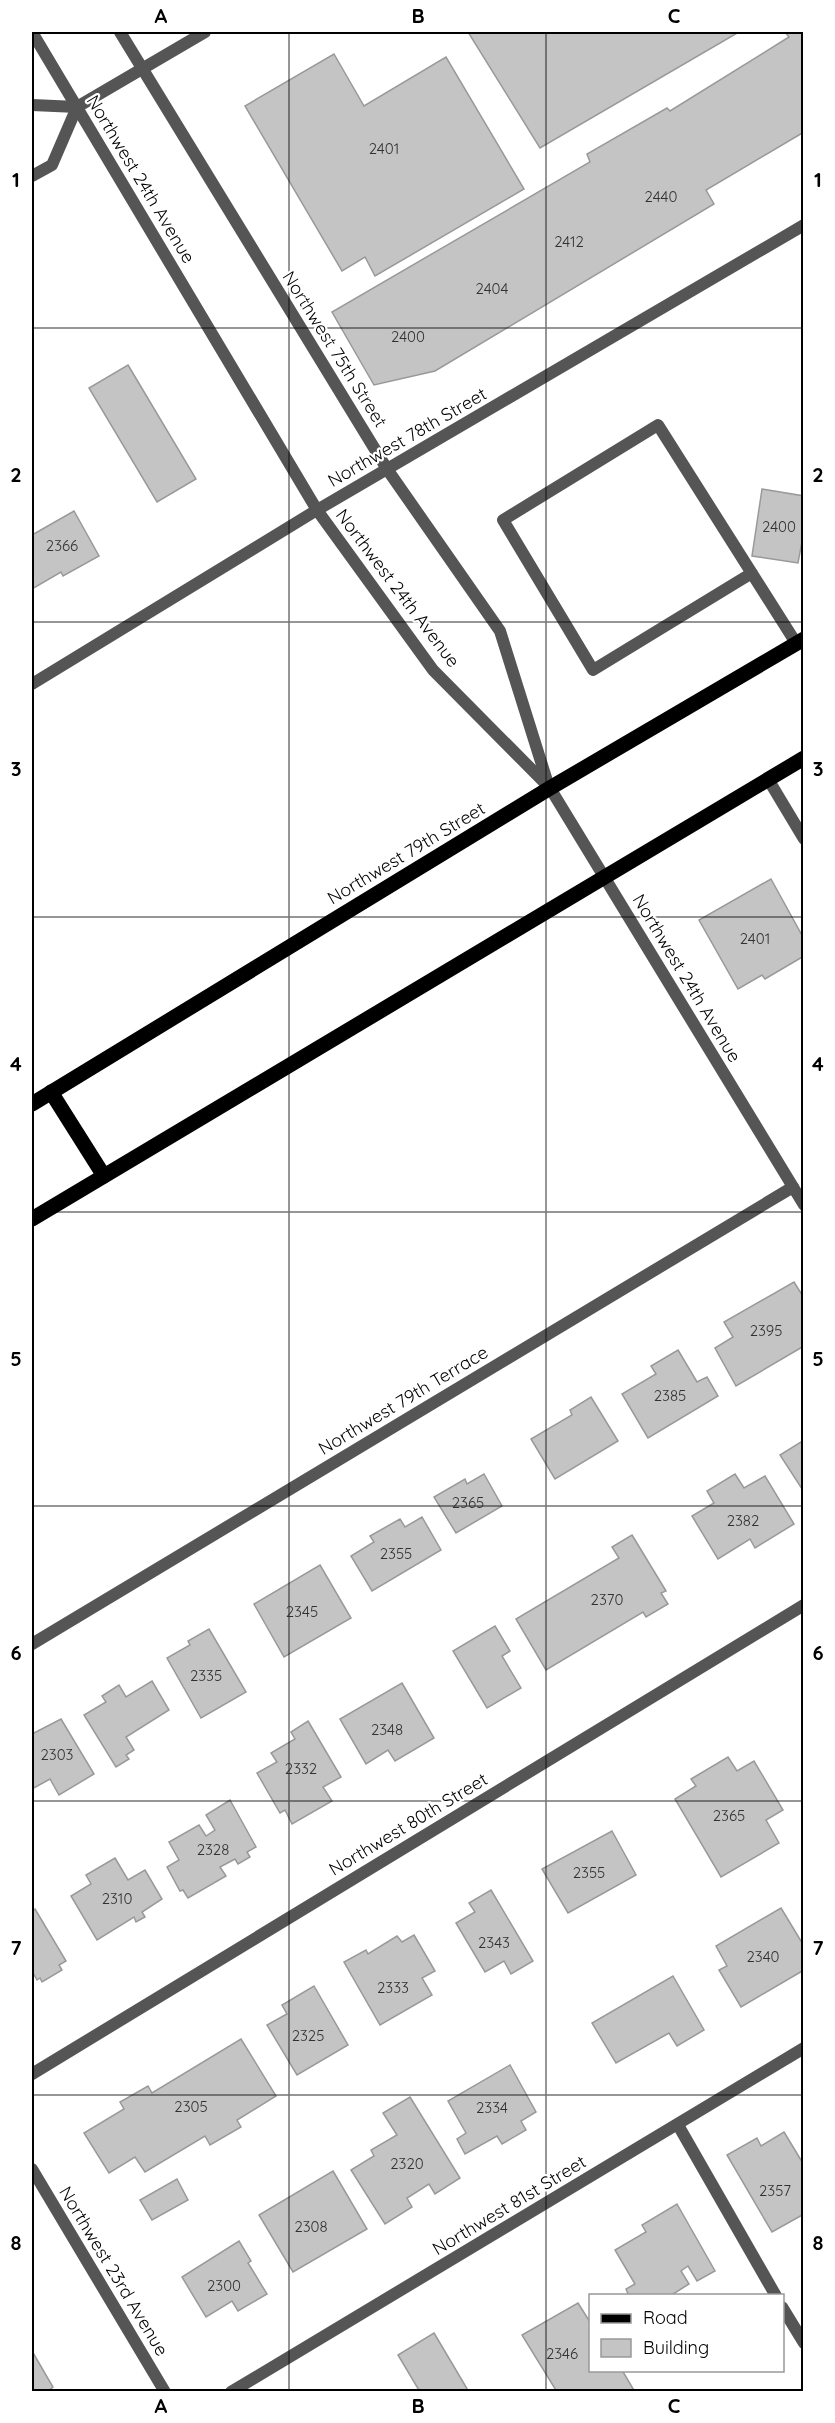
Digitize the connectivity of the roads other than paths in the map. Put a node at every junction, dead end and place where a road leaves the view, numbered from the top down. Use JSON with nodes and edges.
{"nodes":[{"id":1,"x":32,"y":32,"type":"edge"},
{"id":2,"x":120,"y":32,"type":"edge"},
{"id":3,"x":204,"y":32,"type":"edge"},
{"id":4,"x":142,"y":69,"type":"junction"},
{"id":5,"x":32,"y":105,"type":"edge"},
{"id":6,"x":77,"y":106,"type":"junction"},
{"id":7,"x":32,"y":176,"type":"edge"},
{"id":8,"x":804,"y":225,"type":"edge"},
{"id":9,"x":387,"y":469,"type":"junction"},
{"id":10,"x":317,"y":510,"type":"junction"},
{"id":11,"x":752,"y":573,"type":"junction"},
{"id":12,"x":800,"y":641,"type":"edge"},
{"id":13,"x":32,"y":684,"type":"edge"},
{"id":14,"x":804,"y":758,"type":"edge"},
{"id":15,"x":768,"y":779,"type":"junction"},
{"id":16,"x":550,"y":788,"type":"junction"},
{"id":17,"x":804,"y":839,"type":"edge"},
{"id":18,"x":605,"y":877,"type":"junction"},
{"id":19,"x":51,"y":1092,"type":"junction"},
{"id":20,"x":32,"y":1104,"type":"edge"},
{"id":21,"x":104,"y":1176,"type":"junction"},
{"id":22,"x":793,"y":1186,"type":"junction"},
{"id":23,"x":804,"y":1205,"type":"edge"},
{"id":24,"x":32,"y":1219,"type":"edge"},
{"id":25,"x":804,"y":1605,"type":"edge"},
{"id":26,"x":32,"y":1644,"type":"edge"},
{"id":27,"x":804,"y":2048,"type":"edge"},
{"id":28,"x":32,"y":2074,"type":"edge"},
{"id":29,"x":678,"y":2125,"type":"junction"},
{"id":30,"x":32,"y":2169,"type":"edge"},
{"id":31,"x":775,"y":2294,"type":"edge"},
{"id":32,"x":784,"y":2309,"type":"edge"},
{"id":33,"x":804,"y":2343,"type":"edge"},
{"id":34,"x":165,"y":2391,"type":"edge"},
{"id":35,"x":231,"y":2391,"type":"edge"}],
"edges":[{"from":1,"to":6,"type":"street","name":"Northwest 24th Avenue"},
{"from":2,"to":4,"type":"street","name":"Northwest 75th Street"},
{"from":3,"to":4,"type":"street"},
{"from":4,"to":6,"type":"street"},
{"from":4,"to":9,"type":"street","name":"Northwest 75th Street"},
{"from":5,"to":6,"type":"street"},
{"from":6,"to":7,"type":"street"},
{"from":6,"to":10,"type":"street","name":"Northwest 24th Avenue"},
{"from":8,"to":9,"type":"street","name":"Northwest 78th Street"},
{"from":9,"to":10,"type":"street","name":"Northwest 78th Street"},
{"from":9,"to":16,"type":"street","name":"Northwest 75th Street"},
{"from":10,"to":13,"type":"street","name":"Northwest 78th Street"},
{"from":10,"to":16,"type":"street","name":"Northwest 24th Avenue"},
{"from":11,"to":11,"type":"street"},
{"from":11,"to":12,"type":"street"},
{"from":12,"to":16,"type":"main road","name":"Northwest 79th Street"},
{"from":14,"to":15,"type":"main road"},
{"from":15,"to":17,"type":"street"},
{"from":15,"to":18,"type":"main road"},
{"from":16,"to":18,"type":"street","name":"Northwest 24th Avenue"},
{"from":16,"to":19,"type":"main road","name":"Northwest 79th Street"},
{"from":18,"to":21,"type":"main road"},
{"from":18,"to":22,"type":"street","name":"Northwest 24th Avenue"},
{"from":19,"to":20,"type":"main road","name":"Northwest 79th Street"},
{"from":19,"to":21,"type":"main road"},
{"from":21,"to":24,"type":"main road"},
{"from":22,"to":23,"type":"street","name":"Northwest 24th Avenue"},
{"from":22,"to":26,"type":"street","name":"Northwest 79th Terrace"},
{"from":25,"to":28,"type":"street","name":"Northwest 80th Street"},
{"from":27,"to":29,"type":"street","name":"Northwest 81st Street"},
{"from":29,"to":31,"type":"street"},
{"from":29,"to":35,"type":"street","name":"Northwest 81st Street"},
{"from":30,"to":34,"type":"street","name":"Northwest 23rd Avenue"},
{"from":32,"to":33,"type":"street"}]}
